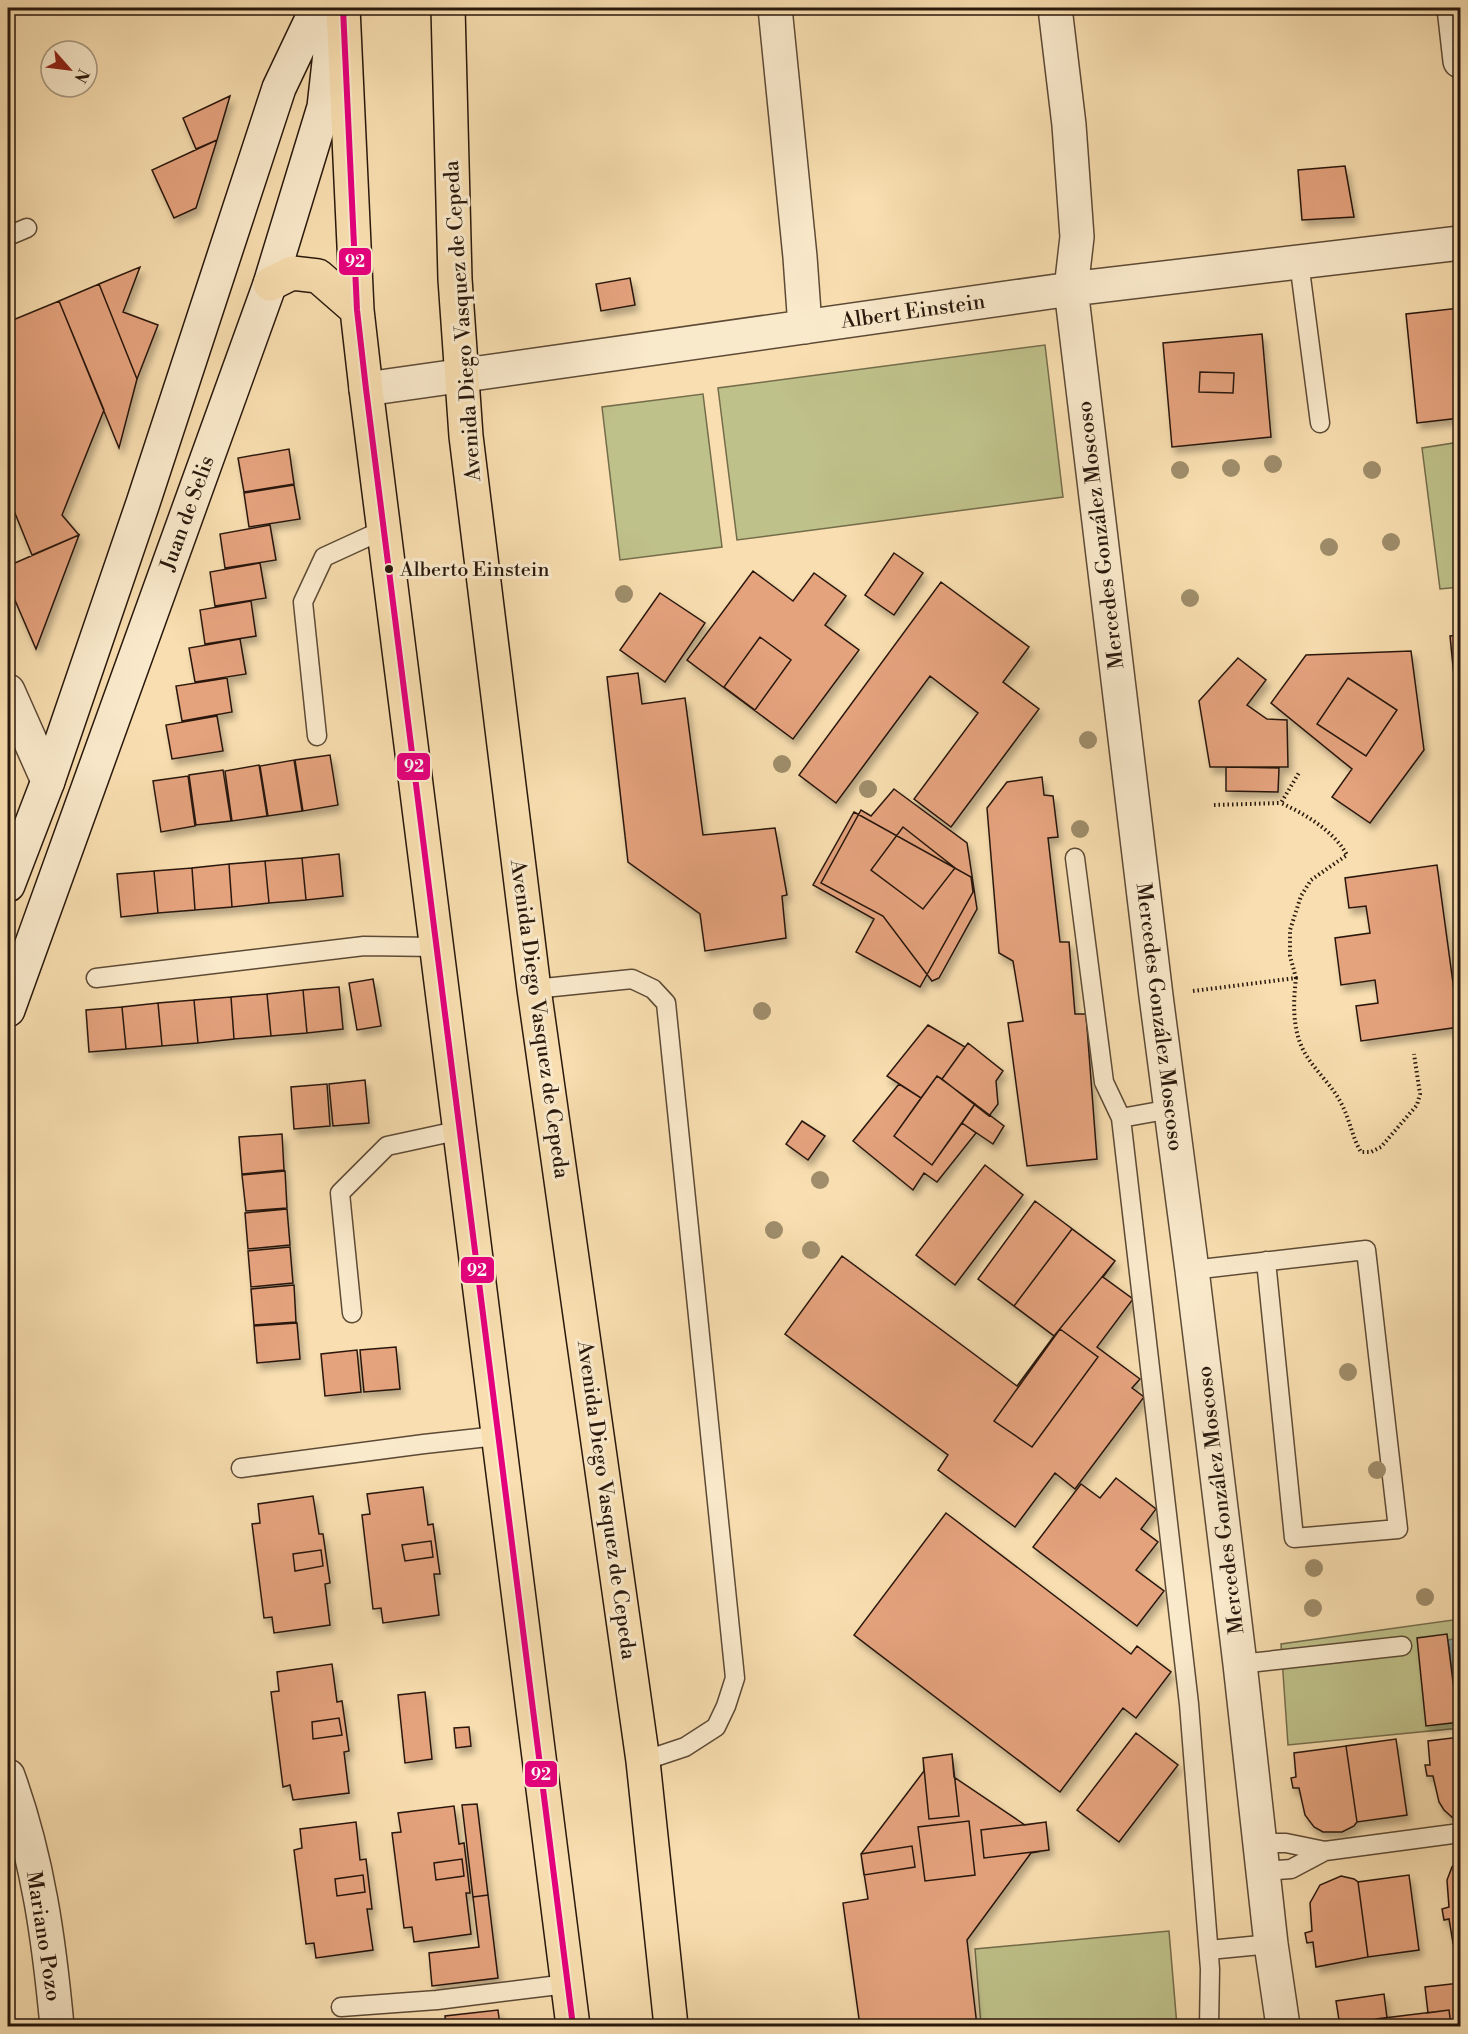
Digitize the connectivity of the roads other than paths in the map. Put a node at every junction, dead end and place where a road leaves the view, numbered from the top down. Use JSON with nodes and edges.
{"nodes":[{"id":1,"x":317,"y":8,"type":"edge"},
{"id":2,"x":335,"y":8,"type":"edge"},
{"id":3,"x":343,"y":8,"type":"edge"},
{"id":4,"x":448,"y":8,"type":"edge"},
{"id":5,"x":775,"y":8,"type":"edge"},
{"id":6,"x":1055,"y":8,"type":"edge"},
{"id":7,"x":1454,"y":8,"type":"edge"},
{"id":8,"x":1461,"y":61,"type":"edge"},
{"id":9,"x":27,"y":228,"type":"dead end"},
{"id":10,"x":8,"y":236,"type":"edge"},
{"id":11,"x":1461,"y":243,"type":"edge"},
{"id":12,"x":1299,"y":262,"type":"junction"},
{"id":13,"x":270,"y":284,"type":"junction"},
{"id":14,"x":1071,"y":289,"type":"junction"},
{"id":15,"x":357,"y":310,"type":"junction"},
{"id":16,"x":805,"y":327,"type":"junction"},
{"id":17,"x":462,"y":375,"type":"junction"},
{"id":18,"x":366,"y":389,"type":"junction"},
{"id":19,"x":1320,"y":423,"type":"dead end"},
{"id":20,"x":143,"y":503,"type":"junction"},
{"id":21,"x":185,"y":519,"type":"junction"},
{"id":22,"x":384,"y":529,"type":"junction"},
{"id":23,"x":8,"y":691,"type":"edge"},
{"id":24,"x":317,"y":736,"type":"dead end"},
{"id":25,"x":48,"y":781,"type":"junction"},
{"id":26,"x":1075,"y":858,"type":"dead end"},
{"id":27,"x":8,"y":885,"type":"edge"},
{"id":28,"x":436,"y":947,"type":"junction"},
{"id":29,"x":96,"y":978,"type":"dead end"},
{"id":30,"x":534,"y":989,"type":"junction"},
{"id":31,"x":8,"y":1010,"type":"edge"},
{"id":32,"x":1171,"y":1109,"type":"junction"},
{"id":33,"x":1121,"y":1118,"type":"junction"},
{"id":34,"x":461,"y":1131,"type":"junction"},
{"id":35,"x":1266,"y":1261,"type":"junction"},
{"id":36,"x":1192,"y":1270,"type":"junction"},
{"id":37,"x":352,"y":1313,"type":"dead end"},
{"id":38,"x":497,"y":1436,"type":"junction"},
{"id":39,"x":241,"y":1468,"type":"dead end"},
{"id":40,"x":1402,"y":1647,"type":"dead end"},
{"id":41,"x":1240,"y":1664,"type":"junction"},
{"id":42,"x":643,"y":1761,"type":"junction"},
{"id":43,"x":8,"y":1776,"type":"edge"},
{"id":44,"x":1461,"y":1833,"type":"edge"},
{"id":45,"x":1325,"y":1851,"type":"junction"},
{"id":46,"x":1261,"y":1857,"type":"junction"},
{"id":47,"x":1271,"y":1944,"type":"junction"},
{"id":48,"x":1209,"y":1950,"type":"junction"},
{"id":49,"x":567,"y":1984,"type":"junction"},
{"id":50,"x":341,"y":2007,"type":"dead end"},
{"id":51,"x":57,"y":2026,"type":"edge"},
{"id":52,"x":573,"y":2026,"type":"edge"},
{"id":53,"x":671,"y":2026,"type":"edge"},
{"id":54,"x":1209,"y":2026,"type":"edge"},
{"id":55,"x":1283,"y":2026,"type":"edge"}],
"edges":[{"from":1,"to":20,"type":"street","name":"Juan de Selis"},
{"from":2,"to":13,"type":"street","name":"Juan de Selis"},
{"from":3,"to":15,"type":"main road"},
{"from":4,"to":17,"type":"main road","name":"Avenida Diego Vasquez de Cepeda"},
{"from":5,"to":16,"type":"street"},
{"from":6,"to":14,"type":"street","name":"Mercedes González Moscoso"},
{"from":7,"to":8,"type":"street"},
{"from":9,"to":10,"type":"lane"},
{"from":11,"to":12,"type":"street","name":"Albert Einstein"},
{"from":12,"to":14,"type":"street","name":"Albert Einstein"},
{"from":12,"to":19,"type":"lane"},
{"from":13,"to":15,"type":"main road"},
{"from":13,"to":21,"type":"street","name":"Juan de Selis"},
{"from":14,"to":16,"type":"street","name":"Albert Einstein"},
{"from":14,"to":32,"type":"street","name":"Mercedes González Moscoso"},
{"from":15,"to":18,"type":"main road"},
{"from":16,"to":17,"type":"street","name":"Albert Einstein"},
{"from":17,"to":18,"type":"street","name":"Albert Einstein"},
{"from":17,"to":30,"type":"main road","name":"Avenida Diego Vasquez de Cepeda"},
{"from":18,"to":22,"type":"main road"},
{"from":20,"to":21,"type":"street"},
{"from":20,"to":25,"type":"street","name":"Juan de Selis"},
{"from":21,"to":31,"type":"street","name":"Juan de Selis"},
{"from":22,"to":24,"type":"lane"},
{"from":22,"to":28,"type":"main road"},
{"from":23,"to":25,"type":"street"},
{"from":25,"to":27,"type":"street","name":"Juan de Selis"},
{"from":26,"to":33,"type":"lane"},
{"from":28,"to":29,"type":"lane"},
{"from":28,"to":34,"type":"main road"},
{"from":30,"to":42,"type":"main road","name":"Avenida Diego Vasquez de Cepeda"},
{"from":30,"to":42,"type":"lane"},
{"from":32,"to":33,"type":"lane"},
{"from":32,"to":36,"type":"street","name":"Mercedes González Moscoso"},
{"from":33,"to":48,"type":"lane"},
{"from":34,"to":37,"type":"lane"},
{"from":34,"to":38,"type":"main road"},
{"from":35,"to":35,"type":"lane"},
{"from":35,"to":36,"type":"lane"},
{"from":36,"to":41,"type":"street","name":"Mercedes González Moscoso"},
{"from":38,"to":39,"type":"lane"},
{"from":38,"to":49,"type":"main road"},
{"from":40,"to":41,"type":"lane"},
{"from":41,"to":46,"type":"street","name":"Mercedes González Moscoso"},
{"from":42,"to":53,"type":"main road","name":"Avenida Diego Vasquez de Cepeda"},
{"from":43,"to":51,"type":"street","name":"Mariano Pozo"},
{"from":44,"to":45,"type":"lane"},
{"from":45,"to":46,"type":"lane"},
{"from":45,"to":46,"type":"lane"},
{"from":46,"to":47,"type":"street","name":"Mercedes González Moscoso"},
{"from":47,"to":48,"type":"lane"},
{"from":47,"to":55,"type":"street","name":"Mercedes González Moscoso"},
{"from":48,"to":54,"type":"lane"},
{"from":49,"to":50,"type":"lane"},
{"from":49,"to":52,"type":"main road"}]}
